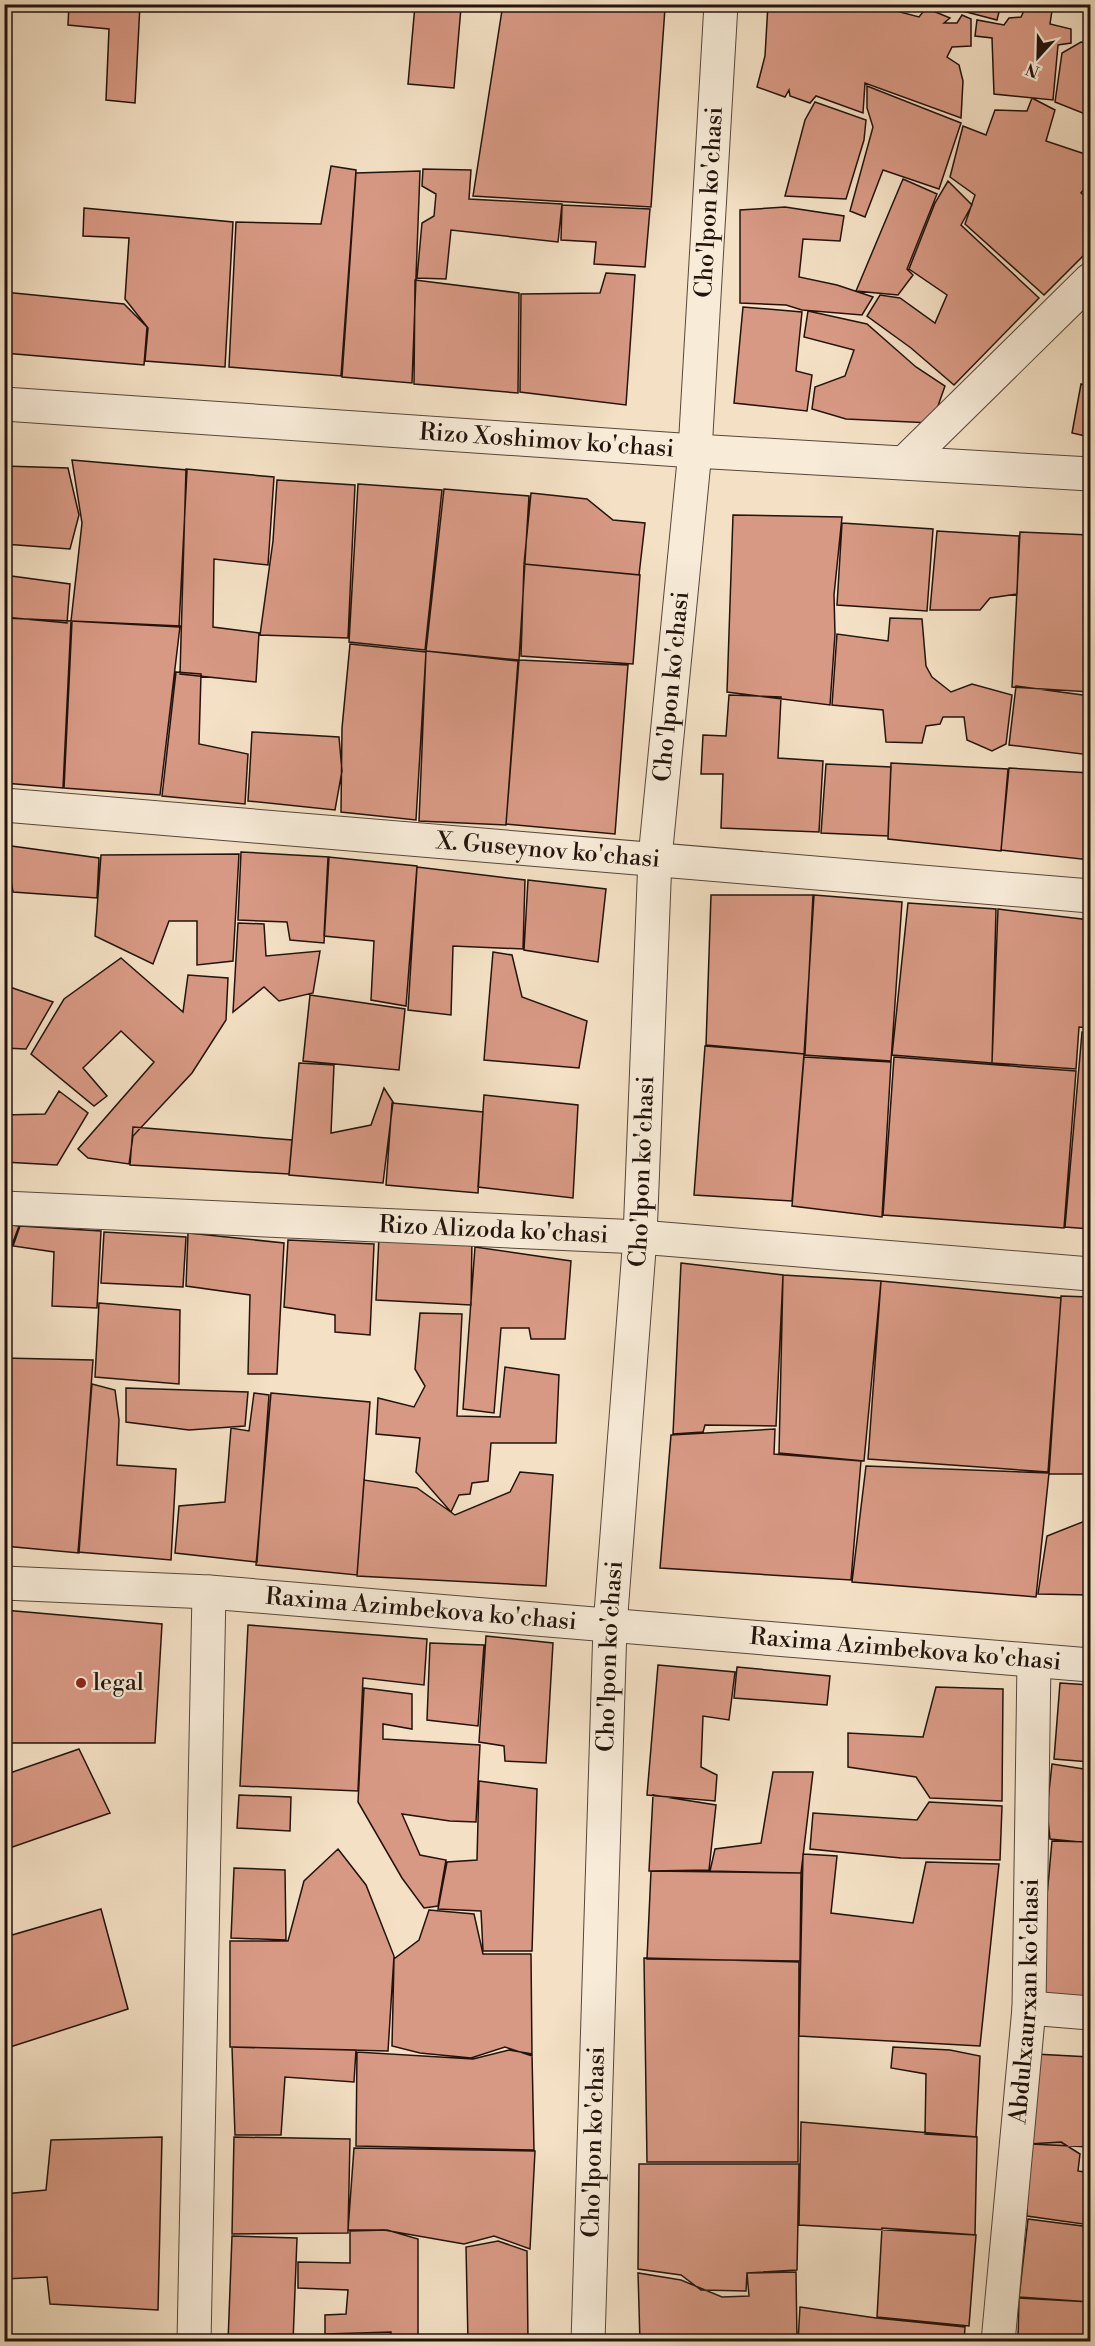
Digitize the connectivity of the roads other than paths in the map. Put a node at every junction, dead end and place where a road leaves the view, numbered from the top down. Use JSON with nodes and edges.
{"nodes":[{"id":1,"x":721,"y":4,"type":"edge"},
{"id":2,"x":1090,"y":280,"type":"edge"},
{"id":3,"x":4,"y":404,"type":"edge"},
{"id":4,"x":695,"y":451,"type":"junction"},
{"id":5,"x":905,"y":462,"type":"junction"},
{"id":6,"x":1090,"y":474,"type":"edge"},
{"id":7,"x":4,"y":805,"type":"edge"},
{"id":8,"x":655,"y":858,"type":"junction"},
{"id":9,"x":1090,"y":896,"type":"edge"},
{"id":10,"x":4,"y":1208,"type":"edge"},
{"id":11,"x":640,"y":1237,"type":"junction"},
{"id":12,"x":1090,"y":1274,"type":"edge"},
{"id":13,"x":4,"y":1583,"type":"edge"},
{"id":14,"x":209,"y":1592,"type":"junction"},
{"id":15,"x":610,"y":1626,"type":"junction"},
{"id":16,"x":1034,"y":1661,"type":"junction"},
{"id":17,"x":1090,"y":1665,"type":"edge"},
{"id":18,"x":1029,"y":2007,"type":"junction"},
{"id":19,"x":1090,"y":2013,"type":"edge"},
{"id":20,"x":194,"y":2342,"type":"edge"},
{"id":21,"x":588,"y":2342,"type":"edge"},
{"id":22,"x":998,"y":2342,"type":"edge"}],
"edges":[{"from":1,"to":4,"type":"street","name":"Cho'lpon ko'chasi"},
{"from":2,"to":5,"type":"street"},
{"from":3,"to":4,"type":"street","name":"Rizo Xoshimov ko'chasi"},
{"from":4,"to":5,"type":"street","name":"Rizo Xoshimov ko'chasi"},
{"from":4,"to":8,"type":"street","name":"Cho'lpon ko'chasi"},
{"from":5,"to":6,"type":"street","name":"Rizo Xoshimov ko'chasi"},
{"from":7,"to":8,"type":"street","name":"X. Guseynov ko'chasi"},
{"from":8,"to":9,"type":"street","name":"X. Guseynov ko'chasi"},
{"from":8,"to":11,"type":"street","name":"Cho'lpon ko'chasi"},
{"from":10,"to":11,"type":"street","name":"Rizo Alizoda ko'chasi"},
{"from":11,"to":12,"type":"street","name":"Rizo Alizoda ko'chasi"},
{"from":11,"to":15,"type":"street","name":"Cho'lpon ko'chasi"},
{"from":13,"to":14,"type":"street","name":"Raxima Azimbekova ko'chasi"},
{"from":14,"to":15,"type":"street","name":"Raxima Azimbekova ko'chasi"},
{"from":14,"to":20,"type":"street"},
{"from":15,"to":16,"type":"street","name":"Raxima Azimbekova ko'chasi"},
{"from":15,"to":21,"type":"street","name":"Cho'lpon ko'chasi"},
{"from":16,"to":17,"type":"street","name":"Raxima Azimbekova ko'chasi"},
{"from":16,"to":18,"type":"street","name":"Abdulxaurxan ko'chasi"},
{"from":18,"to":19,"type":"street"},
{"from":18,"to":22,"type":"street","name":"Abdulxaurxan ko'chasi"}]}
